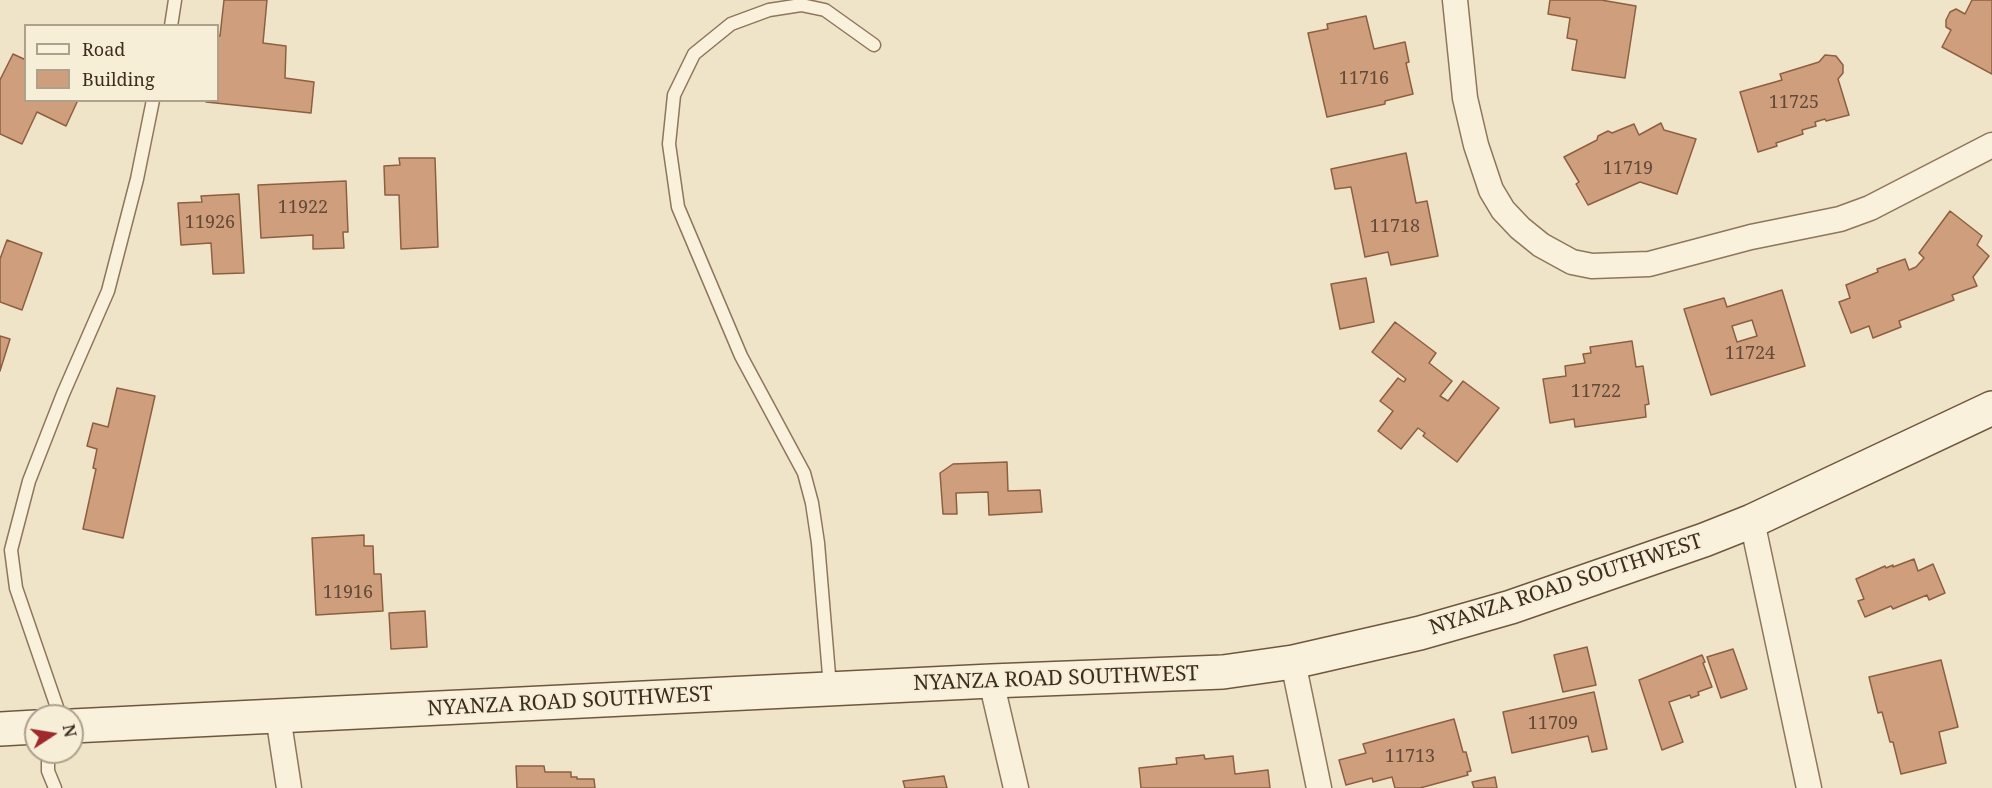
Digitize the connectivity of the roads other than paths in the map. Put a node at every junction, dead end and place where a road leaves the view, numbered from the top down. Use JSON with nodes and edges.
{"nodes":[{"id":1,"x":175,"y":0,"type":"edge"},
{"id":2,"x":1455,"y":0,"type":"edge"},
{"id":3,"x":171,"y":24,"type":"edge"},
{"id":4,"x":874,"y":45,"type":"dead end"},
{"id":5,"x":153,"y":102,"type":"edge"},
{"id":6,"x":1992,"y":145,"type":"edge"},
{"id":7,"x":1992,"y":408,"type":"edge"},
{"id":8,"x":1752,"y":521,"type":"junction"},
{"id":9,"x":1293,"y":662,"type":"junction"},
{"id":10,"x":991,"y":681,"type":"junction"},
{"id":11,"x":830,"y":689,"type":"junction"},
{"id":12,"x":56,"y":704,"type":"edge"},
{"id":13,"x":278,"y":716,"type":"junction"},
{"id":14,"x":84,"y":725,"type":"edge"},
{"id":15,"x":24,"y":728,"type":"edge"},
{"id":16,"x":0,"y":729,"type":"edge"},
{"id":17,"x":48,"y":764,"type":"edge"},
{"id":18,"x":55,"y":788,"type":"edge"},
{"id":19,"x":288,"y":788,"type":"edge"},
{"id":20,"x":1016,"y":788,"type":"edge"},
{"id":21,"x":1319,"y":788,"type":"edge"},
{"id":22,"x":1809,"y":788,"type":"edge"}],
"edges":[{"from":1,"to":3,"type":"lane"},
{"from":2,"to":6,"type":"street"},
{"from":4,"to":11,"type":"lane"},
{"from":5,"to":12,"type":"lane"},
{"from":7,"to":8,"type":"street","name":"NYANZA ROAD SOUTHWEST"},
{"from":8,"to":9,"type":"street","name":"NYANZA ROAD SOUTHWEST"},
{"from":8,"to":22,"type":"street"},
{"from":9,"to":10,"type":"street","name":"NYANZA ROAD SOUTHWEST"},
{"from":9,"to":21,"type":"street"},
{"from":10,"to":11,"type":"street","name":"NYANZA ROAD SOUTHWEST"},
{"from":10,"to":20,"type":"street"},
{"from":11,"to":13,"type":"street","name":"NYANZA ROAD SOUTHWEST"},
{"from":13,"to":14,"type":"street","name":"NYANZA ROAD SOUTHWEST"},
{"from":13,"to":19,"type":"street"},
{"from":15,"to":16,"type":"street"},
{"from":17,"to":18,"type":"lane"}]}
